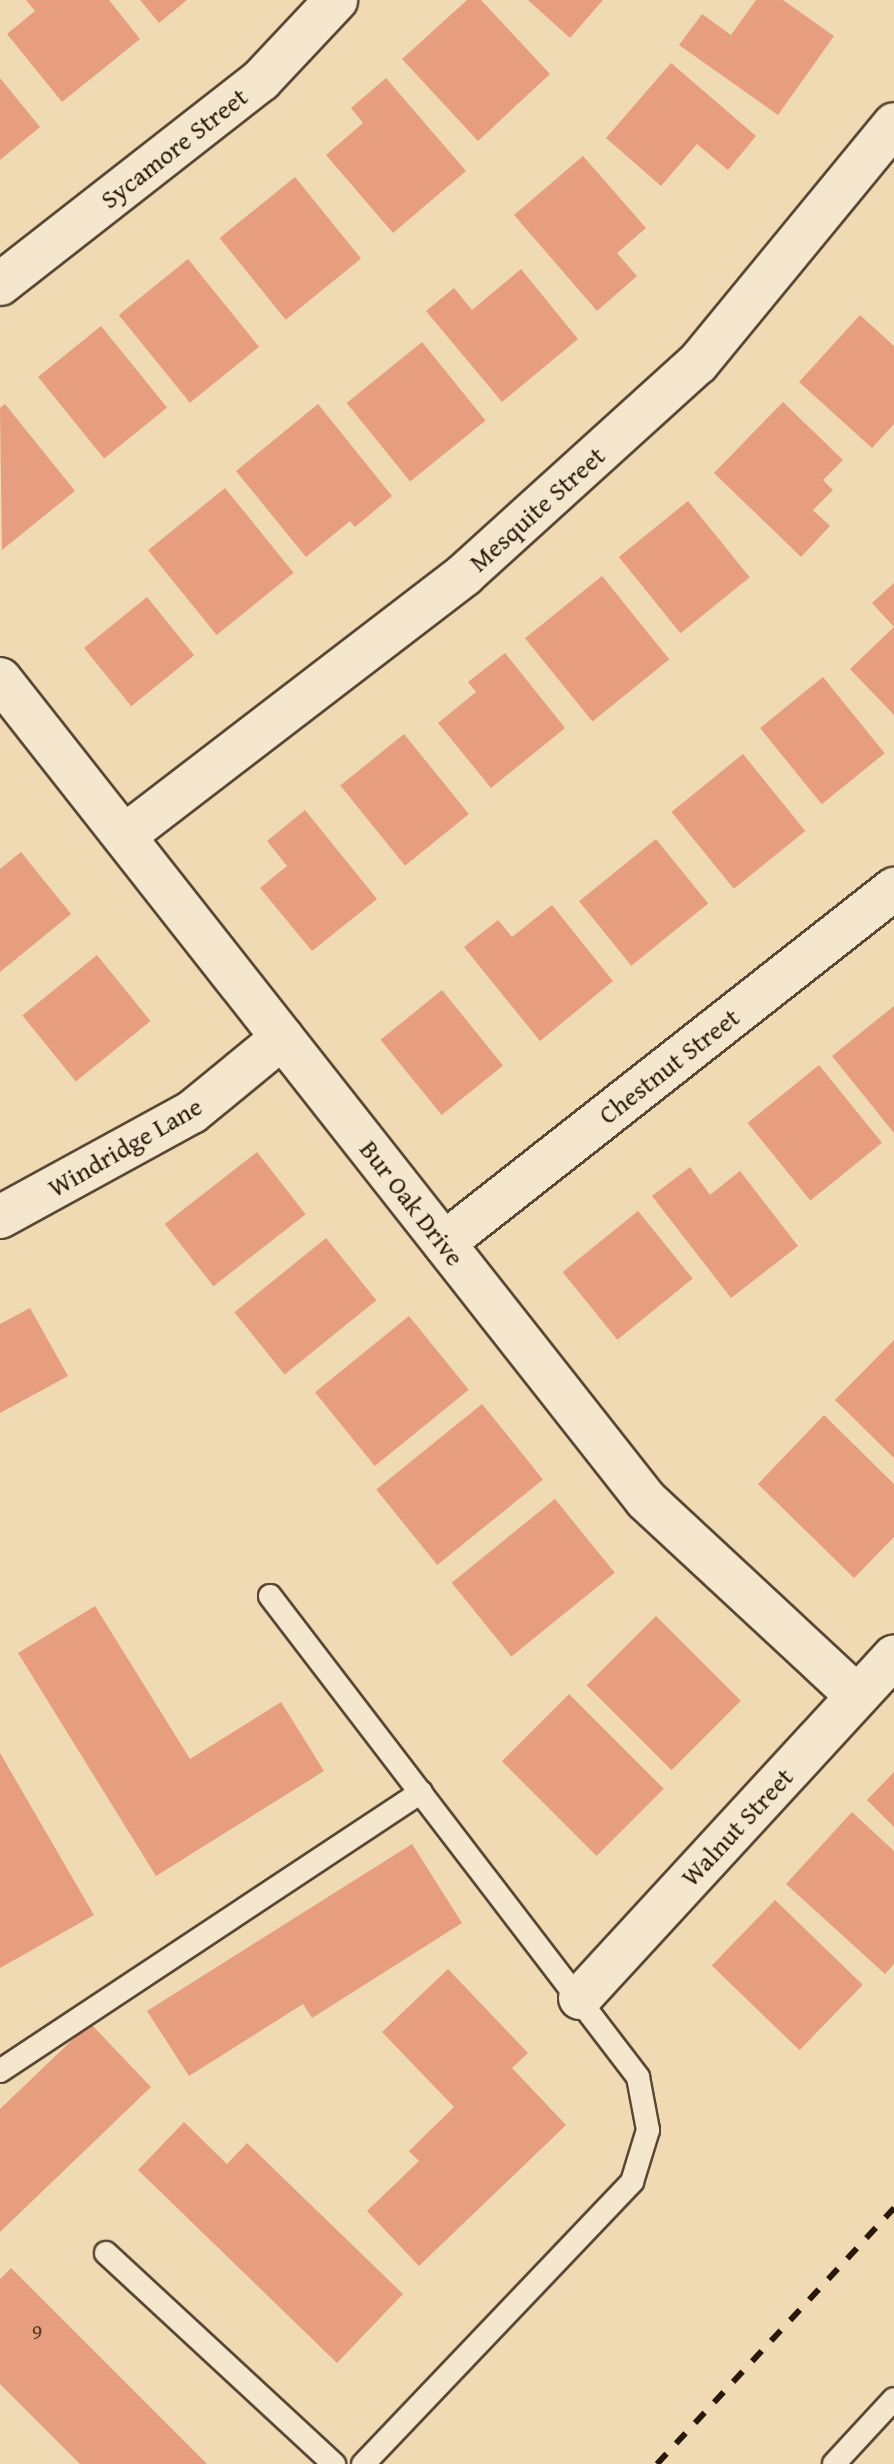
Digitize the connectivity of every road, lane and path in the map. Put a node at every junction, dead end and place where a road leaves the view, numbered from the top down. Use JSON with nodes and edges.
{"nodes":[{"id":1,"x":336,"y":0,"type":"edge"},
{"id":2,"x":894,"y":124,"type":"edge"},
{"id":3,"x":0,"y":284,"type":"edge"},
{"id":4,"x":0,"y":679,"type":"edge"},
{"id":5,"x":124,"y":836,"type":"junction"},
{"id":6,"x":894,"y":889,"type":"edge"},
{"id":7,"x":282,"y":1038,"type":"junction"},
{"id":8,"x":0,"y":1217,"type":"edge"},
{"id":9,"x":444,"y":1243,"type":"junction"},
{"id":10,"x":270,"y":1596,"type":"dead end"},
{"id":11,"x":894,"y":1656,"type":"edge"},
{"id":12,"x":857,"y":1696,"type":"junction"},
{"id":13,"x":421,"y":1792,"type":"junction"},
{"id":14,"x":580,"y":1998,"type":"junction"},
{"id":15,"x":0,"y":2071,"type":"edge"},
{"id":16,"x":106,"y":2253,"type":"dead end"},
{"id":17,"x":894,"y":2399,"type":"edge"},
{"id":18,"x":334,"y":2464,"type":"edge"},
{"id":19,"x":363,"y":2464,"type":"edge"},
{"id":20,"x":834,"y":2464,"type":"edge"}],
"edges":[{"from":1,"to":3,"type":"street","name":"Sycamore Street"},
{"from":2,"to":5,"type":"street","name":"Mesquite Street"},
{"from":4,"to":5,"type":"street","name":"Bur Oak Drive"},
{"from":5,"to":7,"type":"street","name":"Bur Oak Drive"},
{"from":6,"to":9,"type":"street","name":"Chestnut Street"},
{"from":7,"to":8,"type":"street","name":"Windridge Lane"},
{"from":7,"to":9,"type":"street","name":"Bur Oak Drive"},
{"from":9,"to":12,"type":"street","name":"Bur Oak Drive"},
{"from":10,"to":13,"type":"lane"},
{"from":11,"to":12,"type":"street","name":"Walnut Street"},
{"from":12,"to":14,"type":"street","name":"Walnut Street"},
{"from":13,"to":14,"type":"lane"},
{"from":13,"to":15,"type":"lane"},
{"from":14,"to":19,"type":"lane"},
{"from":16,"to":18,"type":"lane"},
{"from":17,"to":20,"type":"lane"}]}
